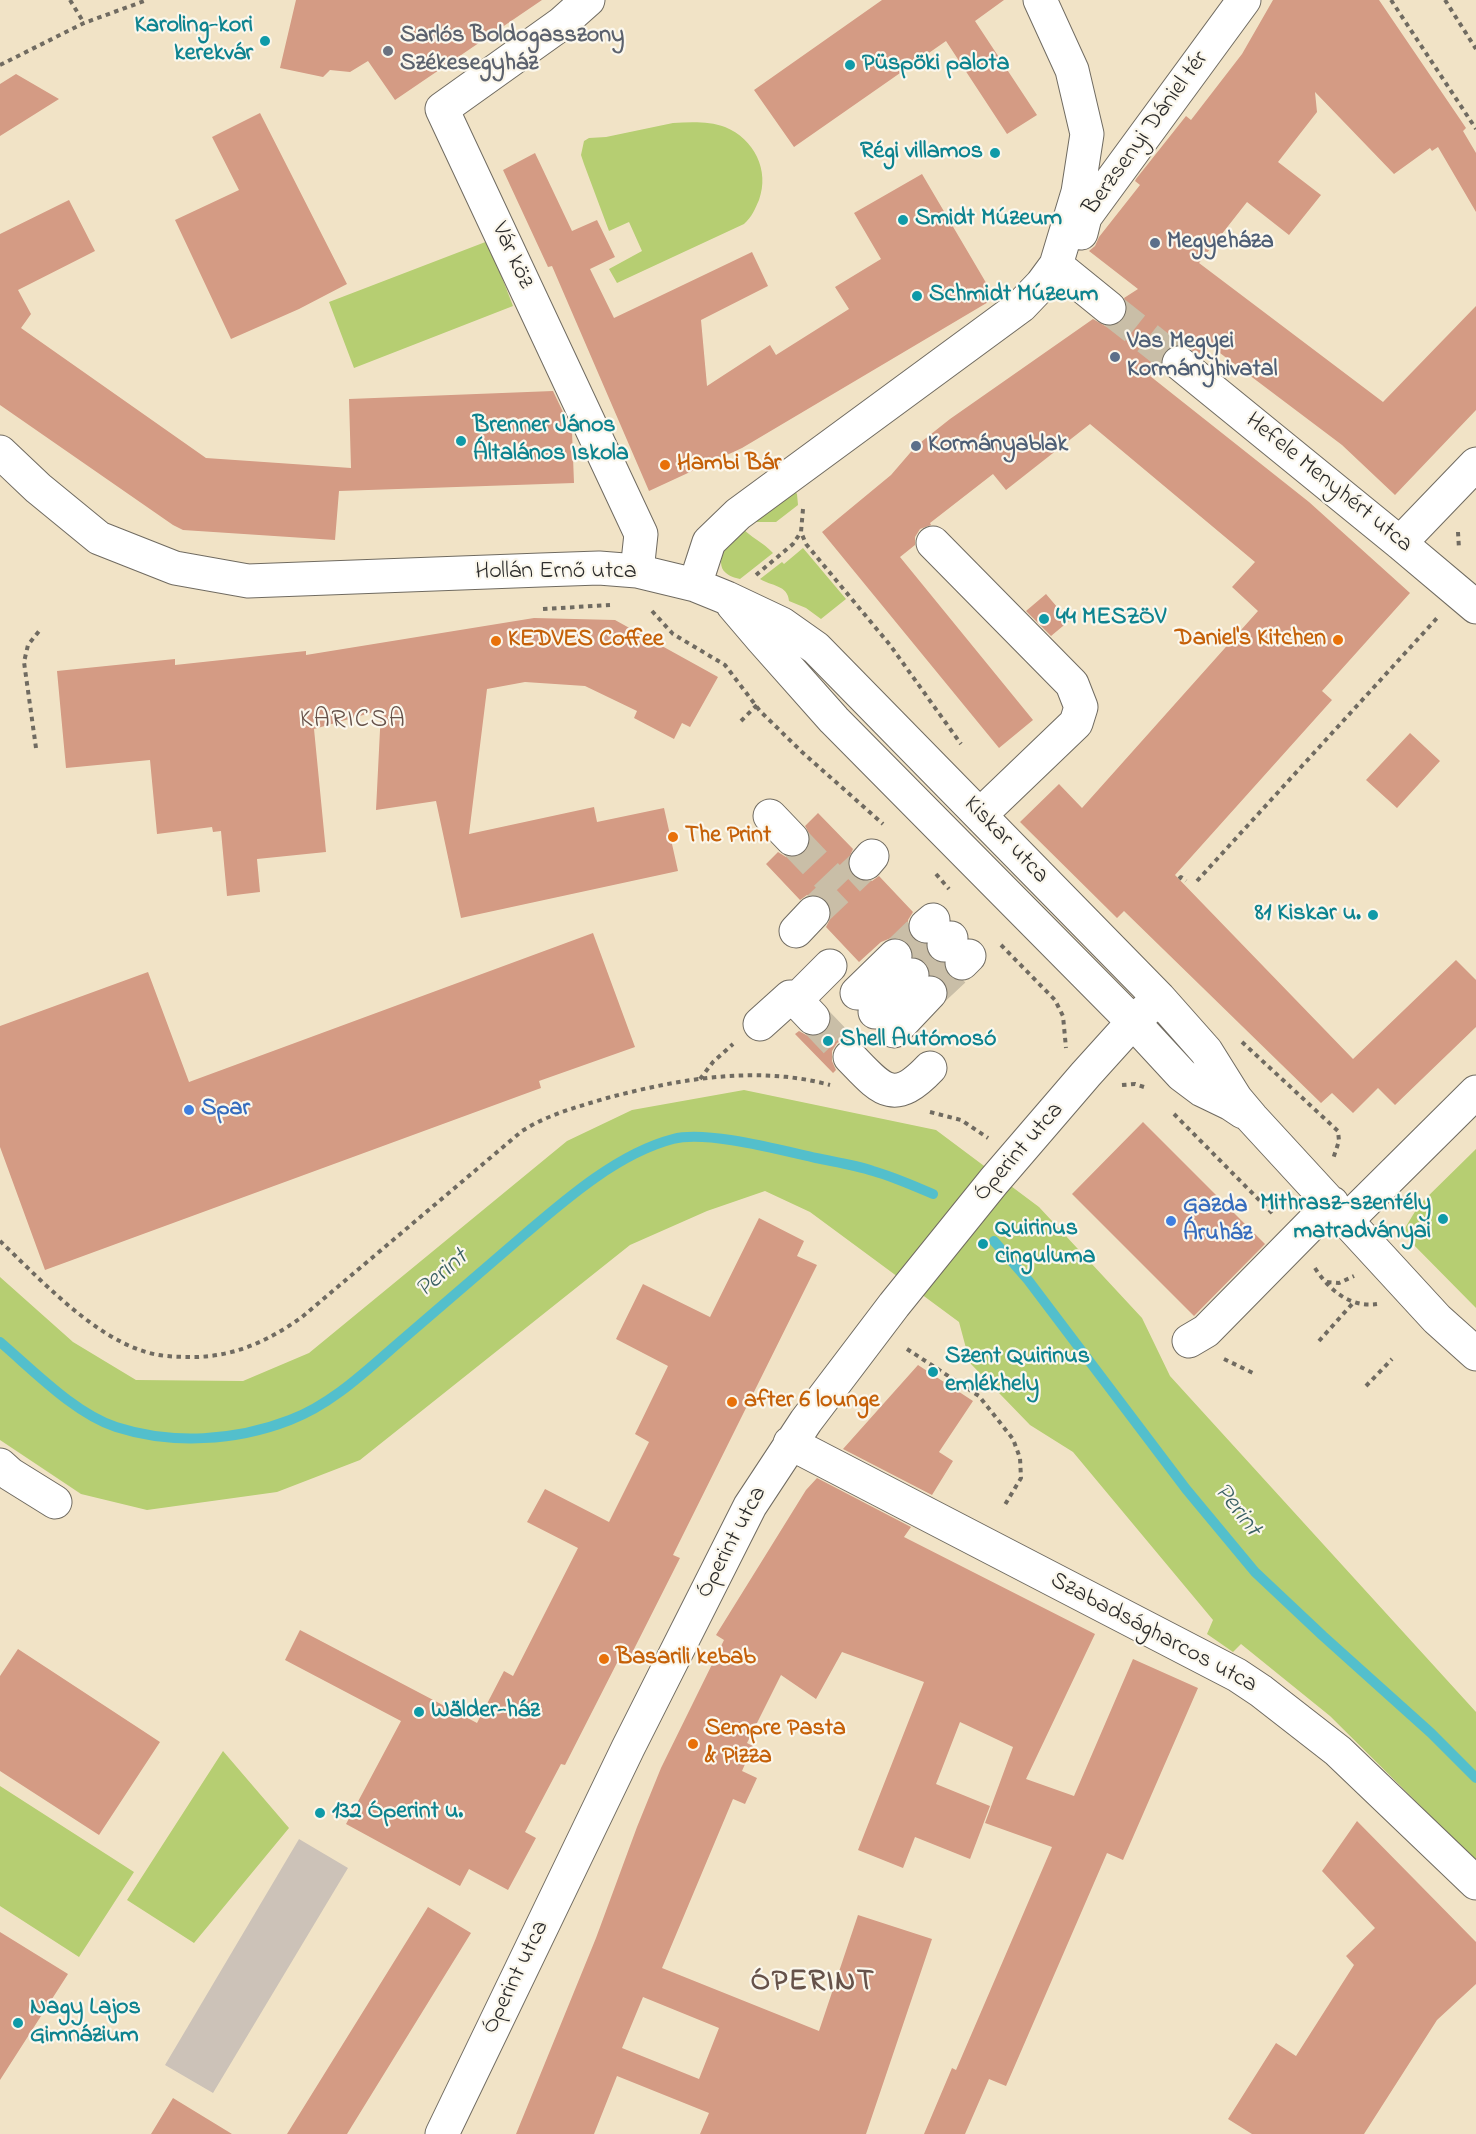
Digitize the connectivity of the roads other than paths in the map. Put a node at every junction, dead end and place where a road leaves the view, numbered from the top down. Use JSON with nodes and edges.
{"nodes":[{"id":1,"x":588,"y":0,"type":"edge"},
{"id":2,"x":1040,"y":0,"type":"edge"},
{"id":3,"x":1244,"y":0,"type":"edge"},
{"id":4,"x":1064,"y":272,"type":"junction"},
{"id":5,"x":1109,"y":308,"type":"tunnel mouth"},
{"id":6,"x":1179,"y":363,"type":"tunnel mouth"},
{"id":7,"x":0,"y":452,"type":"edge"},
{"id":8,"x":1476,"y":464,"type":"edge"},
{"id":9,"x":933,"y":543,"type":"dead end"},
{"id":10,"x":1400,"y":543,"type":"junction"},
{"id":11,"x":637,"y":571,"type":"junction"},
{"id":12,"x":695,"y":585,"type":"junction"},
{"id":13,"x":727,"y":598,"type":"junction"},
{"id":14,"x":1468,"y":600,"type":"edge"},
{"id":15,"x":834,"y":720,"type":"junction"},
{"id":16,"x":906,"y":739,"type":"junction"},
{"id":17,"x":980,"y":815,"type":"junction"},
{"id":18,"x":770,"y":816,"type":"dead end"},
{"id":19,"x":792,"y":839,"type":"tunnel mouth"},
{"id":20,"x":830,"y":966,"type":"dead end"},
{"id":21,"x":912,"y":975,"type":"joint"},
{"id":22,"x":1159,"y":998,"type":"junction"},
{"id":23,"x":1133,"y":1022,"type":"junction"},
{"id":24,"x":768,"y":1033,"type":"road end"},
{"id":25,"x":850,"y":1057,"type":"tunnel mouth"},
{"id":26,"x":930,"y":1068,"type":"dead end"},
{"id":27,"x":1476,"y":1092,"type":"edge"},
{"id":28,"x":1252,"y":1118,"type":"junction"},
{"id":29,"x":1339,"y":1211,"type":"junction"},
{"id":30,"x":1189,"y":1341,"type":"dead end"},
{"id":31,"x":1476,"y":1354,"type":"edge"},
{"id":32,"x":790,"y":1443,"type":"junction"},
{"id":33,"x":0,"y":1465,"type":"edge"},
{"id":34,"x":55,"y":1502,"type":"dead end"},
{"id":35,"x":1476,"y":1883,"type":"edge"},
{"id":36,"x":442,"y":2134,"type":"edge"}],
"edges":[{"from":1,"to":11,"type":"street","name":"Vár köz"},
{"from":2,"to":4,"type":"street","name":"Berzsenyi Dániel tér"},
{"from":3,"to":4,"type":"street","name":"Berzsenyi Dániel tér"},
{"from":4,"to":5,"type":"street"},
{"from":4,"to":12,"type":"street"},
{"from":6,"to":10,"type":"street","name":"Hefele Menyhért utca"},
{"from":7,"to":11,"type":"street","name":"Hollán Ernő utca"},
{"from":8,"to":10,"type":"street"},
{"from":9,"to":17,"type":"street"},
{"from":10,"to":14,"type":"street","name":"Hefele Menyhért utca"},
{"from":11,"to":12,"type":"street","name":"Hollán Ernő utca"},
{"from":12,"to":13,"type":"street","name":"Kiskar utca"},
{"from":13,"to":15,"type":"street","name":"Kiskar utca"},
{"from":13,"to":16,"type":"street","name":"Kiskar utca"},
{"from":15,"to":16,"type":"street"},
{"from":15,"to":23,"type":"street","name":"Kiskar utca"},
{"from":16,"to":17,"type":"street","name":"Kiskar utca"},
{"from":17,"to":22,"type":"street","name":"Kiskar utca"},
{"from":18,"to":19,"type":"street"},
{"from":20,"to":24,"type":"street"},
{"from":21,"to":21,"type":"street"},
{"from":22,"to":23,"type":"street","name":"Óperint utca"},
{"from":22,"to":28,"type":"street","name":"Kiskar utca"},
{"from":23,"to":28,"type":"street","name":"Kiskar utca"},
{"from":23,"to":32,"type":"street","name":"Óperint utca"},
{"from":25,"to":26,"type":"street"},
{"from":27,"to":29,"type":"street"},
{"from":28,"to":29,"type":"street","name":"Kiskar utca"},
{"from":29,"to":30,"type":"street"},
{"from":29,"to":31,"type":"street","name":"Kiskar utca"},
{"from":32,"to":35,"type":"street","name":"Szabadságharcos utca"},
{"from":32,"to":36,"type":"street","name":"Óperint utca"},
{"from":33,"to":34,"type":"street"}]}
